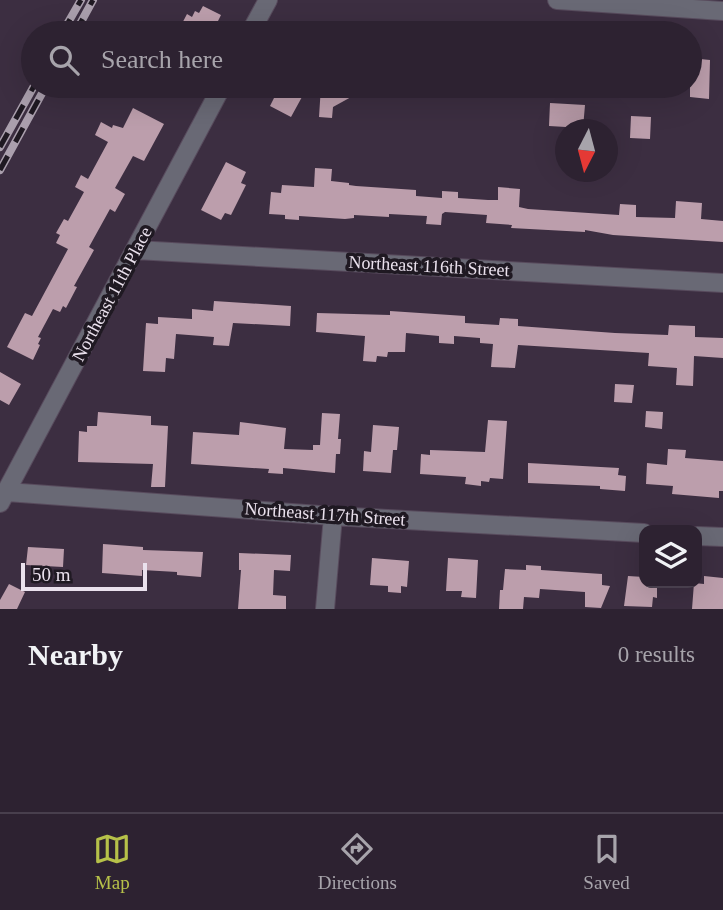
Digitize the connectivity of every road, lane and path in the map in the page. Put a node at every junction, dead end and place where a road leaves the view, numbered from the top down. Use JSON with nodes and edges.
{"nodes":[{"id":1,"x":268,"y":0,"type":"edge"},
{"id":2,"x":557,"y":0,"type":"edge"},
{"id":3,"x":723,"y":11,"type":"edge"},
{"id":4,"x":257,"y":21,"type":"edge"},
{"id":5,"x":216,"y":98,"type":"edge"},
{"id":6,"x":136,"y":250,"type":"junction"},
{"id":7,"x":723,"y":283,"type":"edge"},
{"id":8,"x":3,"y":497,"type":"edge"},
{"id":9,"x":333,"y":516,"type":"junction"},
{"id":10,"x":639,"y":533,"type":"edge"},
{"id":11,"x":702,"y":536,"type":"edge"},
{"id":12,"x":723,"y":537,"type":"edge"},
{"id":13,"x":325,"y":609,"type":"edge"}],
"edges":[{"from":1,"to":4,"type":"street"},
{"from":2,"to":3,"type":"street"},
{"from":5,"to":6,"type":"street","name":"Northeast 11th Place"},
{"from":6,"to":7,"type":"street","name":"Northeast 116th Street"},
{"from":6,"to":8,"type":"street","name":"Northeast 11th Place"},
{"from":8,"to":9,"type":"street","name":"Northeast 117th Street"},
{"from":9,"to":10,"type":"street","name":"Northeast 117th Street"},
{"from":9,"to":13,"type":"street"},
{"from":11,"to":12,"type":"street"}]}
